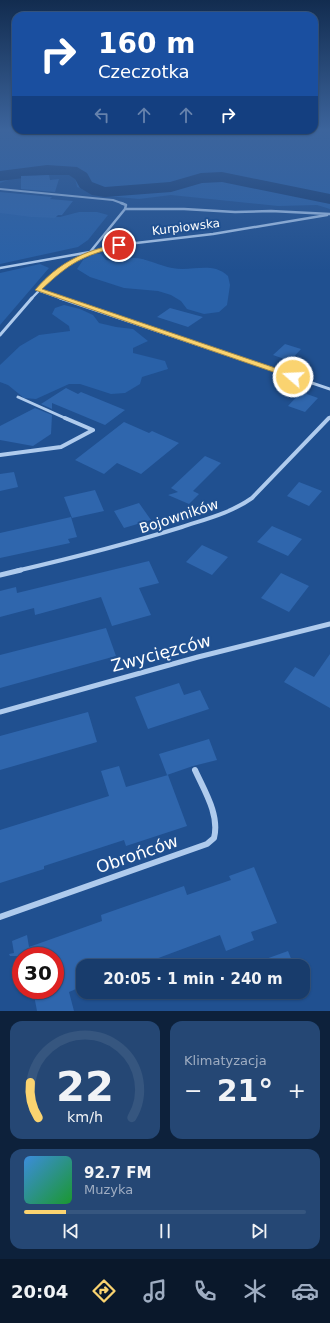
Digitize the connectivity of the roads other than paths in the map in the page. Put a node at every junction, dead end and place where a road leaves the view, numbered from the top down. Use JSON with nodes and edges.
{"nodes":[{"id":1,"x":0,"y":189,"type":"edge"},
{"id":2,"x":125,"y":209,"type":"junction"},
{"id":3,"x":328,"y":214,"type":"edge"},
{"id":4,"x":90,"y":252,"type":"junction"},
{"id":5,"x":0,"y":268,"type":"edge"},
{"id":6,"x":38,"y":290,"type":"junction"},
{"id":7,"x":0,"y":336,"type":"edge"},
{"id":8,"x":330,"y":389,"type":"edge"},
{"id":9,"x":18,"y":397,"type":"dead end"},
{"id":10,"x":330,"y":417,"type":"edge"},
{"id":11,"x":0,"y":455,"type":"edge"},
{"id":12,"x":0,"y":575,"type":"edge"},
{"id":13,"x":330,"y":624,"type":"edge"},
{"id":14,"x":0,"y":712,"type":"edge"},
{"id":15,"x":194,"y":770,"type":"dead end"},
{"id":16,"x":0,"y":917,"type":"edge"}],
"edges":[{"from":1,"to":2,"type":"street"},
{"from":2,"to":3,"type":"street"},
{"from":2,"to":4,"type":"street"},
{"from":3,"to":4,"type":"street","name":"Kurpiowska"},
{"from":4,"to":5,"type":"street","name":"Kurpiowska"},
{"from":4,"to":6,"type":"street"},
{"from":6,"to":7,"type":"street"},
{"from":6,"to":8,"type":"street"},
{"from":9,"to":11,"type":"street"},
{"from":10,"to":12,"type":"street","name":"Bojowników"},
{"from":13,"to":14,"type":"street","name":"Zwycięzców"},
{"from":15,"to":16,"type":"street","name":"Obrońców"}]}
